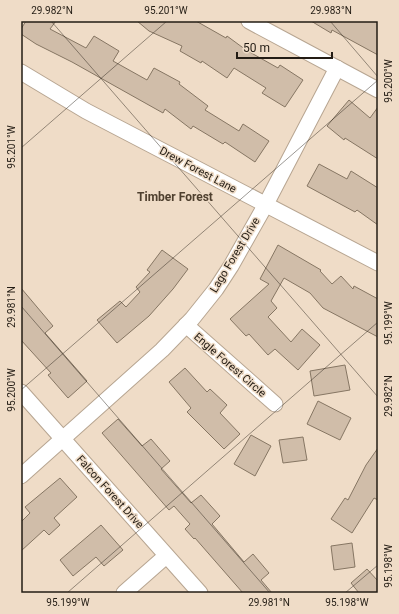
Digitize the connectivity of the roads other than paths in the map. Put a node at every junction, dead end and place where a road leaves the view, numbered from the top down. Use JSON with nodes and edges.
{"nodes":[{"id":1,"x":249,"y":21,"type":"edge"},
{"id":2,"x":337,"y":68,"type":"junction"},
{"id":3,"x":21,"y":72,"type":"edge"},
{"id":4,"x":378,"y":90,"type":"edge"},
{"id":5,"x":266,"y":204,"type":"junction"},
{"id":6,"x":378,"y":263,"type":"edge"},
{"id":7,"x":186,"y":326,"type":"junction"},
{"id":8,"x":21,"y":392,"type":"edge"},
{"id":9,"x":275,"y":404,"type":"dead end"},
{"id":10,"x":62,"y":439,"type":"junction"},
{"id":11,"x":21,"y":476,"type":"edge"},
{"id":12,"x":166,"y":556,"type":"junction"},
{"id":13,"x":124,"y":593,"type":"edge"},
{"id":14,"x":200,"y":593,"type":"edge"}],
"edges":[{"from":1,"to":2,"type":"street"},
{"from":2,"to":4,"type":"street"},
{"from":2,"to":5,"type":"street","name":"Lago Forest Drive"},
{"from":3,"to":5,"type":"street","name":"Drew Forest Lane"},
{"from":5,"to":6,"type":"street","name":"Drew Forest Lane"},
{"from":5,"to":7,"type":"street","name":"Lago Forest Drive"},
{"from":7,"to":9,"type":"street","name":"Engle Forest Circle"},
{"from":7,"to":10,"type":"street","name":"Lago Forest Drive"},
{"from":8,"to":10,"type":"street","name":"Falcon Forest Drive"},
{"from":10,"to":11,"type":"street","name":"Lago Forest Drive"},
{"from":10,"to":12,"type":"street","name":"Falcon Forest Drive"},
{"from":12,"to":13,"type":"street"},
{"from":12,"to":14,"type":"street","name":"Falcon Forest Drive"}]}
